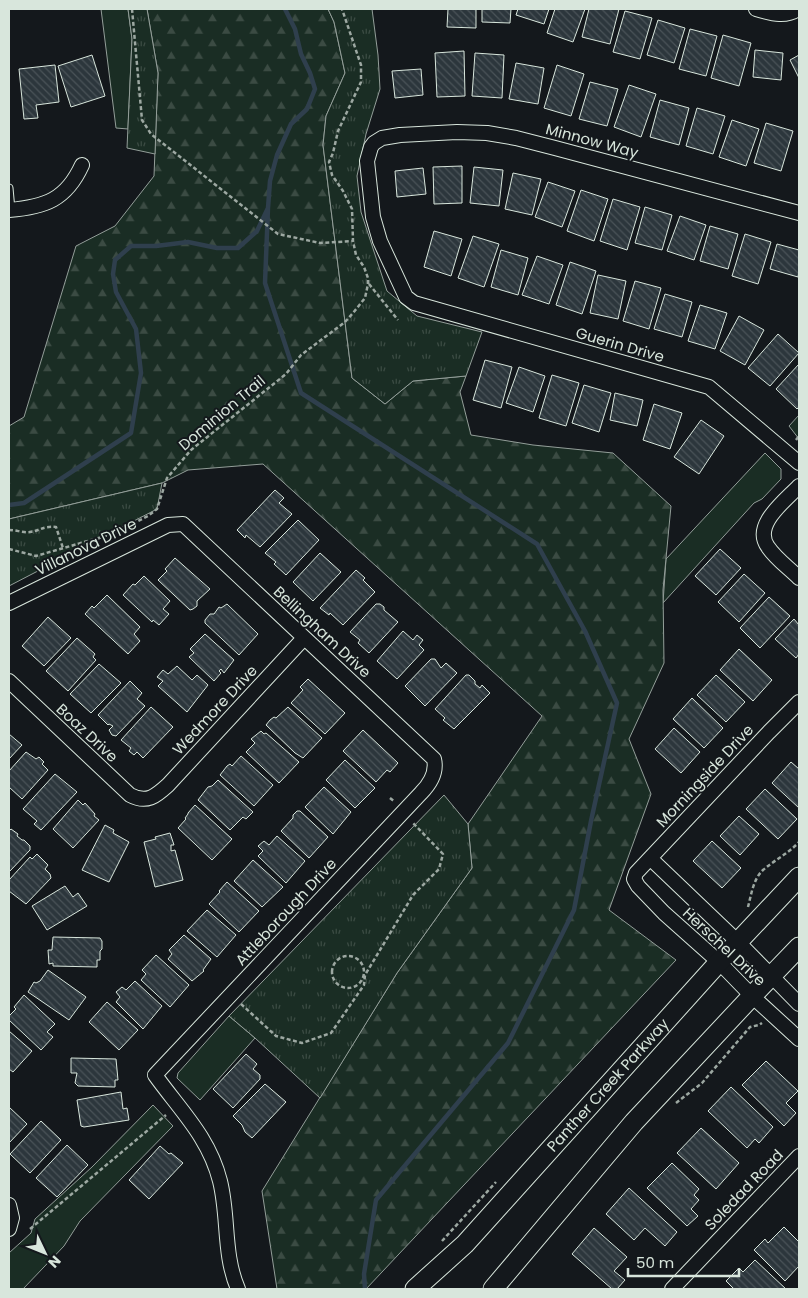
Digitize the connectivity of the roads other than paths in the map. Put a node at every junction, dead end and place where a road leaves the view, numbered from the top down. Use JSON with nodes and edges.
{"nodes":[{"id":1,"x":756,"y":9,"type":"edge"},
{"id":2,"x":797,"y":9,"type":"edge"},
{"id":3,"x":82,"y":165,"type":"dead end"},
{"id":4,"x":9,"y":188,"type":"edge"},
{"id":5,"x":10,"y":210,"type":"edge"},
{"id":6,"x":799,"y":213,"type":"edge"},
{"id":7,"x":410,"y":299,"type":"joint"},
{"id":8,"x":799,"y":463,"type":"edge"},
{"id":9,"x":799,"y":486,"type":"edge"},
{"id":10,"x":179,"y":524,"type":"joint"},
{"id":11,"x":799,"y":578,"type":"edge"},
{"id":12,"x":9,"y":603,"type":"edge"},
{"id":13,"x":304,"y":638,"type":"junction"},
{"id":14,"x":9,"y":681,"type":"edge"},
{"id":15,"x":799,"y":702,"type":"edge"},
{"id":16,"x":434,"y":769,"type":"joint"},
{"id":17,"x":146,"y":800,"type":"joint"},
{"id":18,"x":650,"y":859,"type":"junction"},
{"id":19,"x":636,"y":874,"type":"joint"},
{"id":20,"x":799,"y":877,"type":"edge"},
{"id":21,"x":738,"y":942,"type":"junction"},
{"id":22,"x":799,"y":947,"type":"edge"},
{"id":23,"x":719,"y":962,"type":"junction"},
{"id":24,"x":771,"y":977,"type":"junction"},
{"id":25,"x":752,"y":996,"type":"junction"},
{"id":26,"x":799,"y":1004,"type":"edge"},
{"id":27,"x":799,"y":1039,"type":"edge"},
{"id":28,"x":799,"y":1156,"type":"edge"},
{"id":29,"x":238,"y":1289,"type":"edge"},
{"id":30,"x":415,"y":1289,"type":"edge"},
{"id":31,"x":494,"y":1289,"type":"edge"},
{"id":32,"x":672,"y":1289,"type":"edge"}],
"edges":[{"from":1,"to":2,"type":"street"},
{"from":3,"to":5,"type":"street"},
{"from":4,"to":5,"type":"lane"},
{"from":6,"to":7,"type":"street","name":"Minnow Way"},
{"from":7,"to":8,"type":"street","name":"Guerin Drive"},
{"from":9,"to":11,"type":"street"},
{"from":10,"to":12,"type":"street","name":"Villanova Drive"},
{"from":10,"to":13,"type":"street","name":"Bellingham Drive"},
{"from":13,"to":16,"type":"street","name":"Bellingham Drive"},
{"from":13,"to":17,"type":"street","name":"Wedmore Drive"},
{"from":14,"to":17,"type":"street","name":"Boaz Drive"},
{"from":15,"to":18,"type":"street","name":"Morningside Drive"},
{"from":16,"to":29,"type":"street","name":"Attleborough Drive"},
{"from":18,"to":19,"type":"street","name":"Morningside Drive"},
{"from":18,"to":21,"type":"street","name":"Herschel Drive"},
{"from":19,"to":23,"type":"street","name":"Herschel Drive"},
{"from":20,"to":21,"type":"main road","name":"Panther Creek Parkway"},
{"from":21,"to":23,"type":"main road","name":"Panther Creek Parkway"},
{"from":21,"to":24,"type":"street","name":"Herschel Drive"},
{"from":22,"to":24,"type":"main road"},
{"from":23,"to":25,"type":"street","name":"Herschel Drive"},
{"from":23,"to":30,"type":"main road","name":"Panther Creek Parkway"},
{"from":24,"to":25,"type":"main road"},
{"from":24,"to":26,"type":"street","name":"Herschel Drive"},
{"from":25,"to":27,"type":"street","name":"Herschel Drive"},
{"from":25,"to":31,"type":"main road"},
{"from":28,"to":32,"type":"street","name":"Soledad Road"}]}
